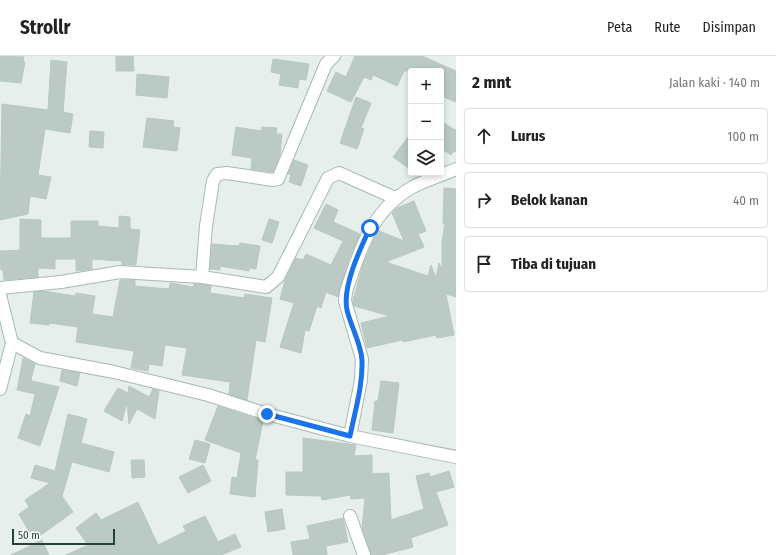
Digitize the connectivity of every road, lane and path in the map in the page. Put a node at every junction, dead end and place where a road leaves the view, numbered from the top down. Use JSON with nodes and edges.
{"nodes":[{"id":1,"x":334,"y":56,"type":"edge"},
{"id":2,"x":456,"y":169,"type":"edge"},
{"id":3,"x":395,"y":198,"type":"junction"},
{"id":4,"x":202,"y":277,"type":"junction"},
{"id":5,"x":0,"y":288,"type":"edge"},
{"id":6,"x":0,"y":294,"type":"edge"},
{"id":7,"x":12,"y":343,"type":"junction"},
{"id":8,"x":0,"y":389,"type":"edge"},
{"id":9,"x":350,"y":436,"type":"junction"},
{"id":10,"x":456,"y":457,"type":"edge"},
{"id":11,"x":350,"y":516,"type":"dead end"},
{"id":12,"x":364,"y":555,"type":"edge"}],
"edges":[{"from":1,"to":4,"type":"street"},
{"from":2,"to":3,"type":"street"},
{"from":3,"to":4,"type":"street"},
{"from":3,"to":9,"type":"street"},
{"from":4,"to":5,"type":"street"},
{"from":6,"to":7,"type":"street"},
{"from":7,"to":8,"type":"street"},
{"from":7,"to":9,"type":"street"},
{"from":9,"to":10,"type":"street"},
{"from":11,"to":12,"type":"street"}]}
